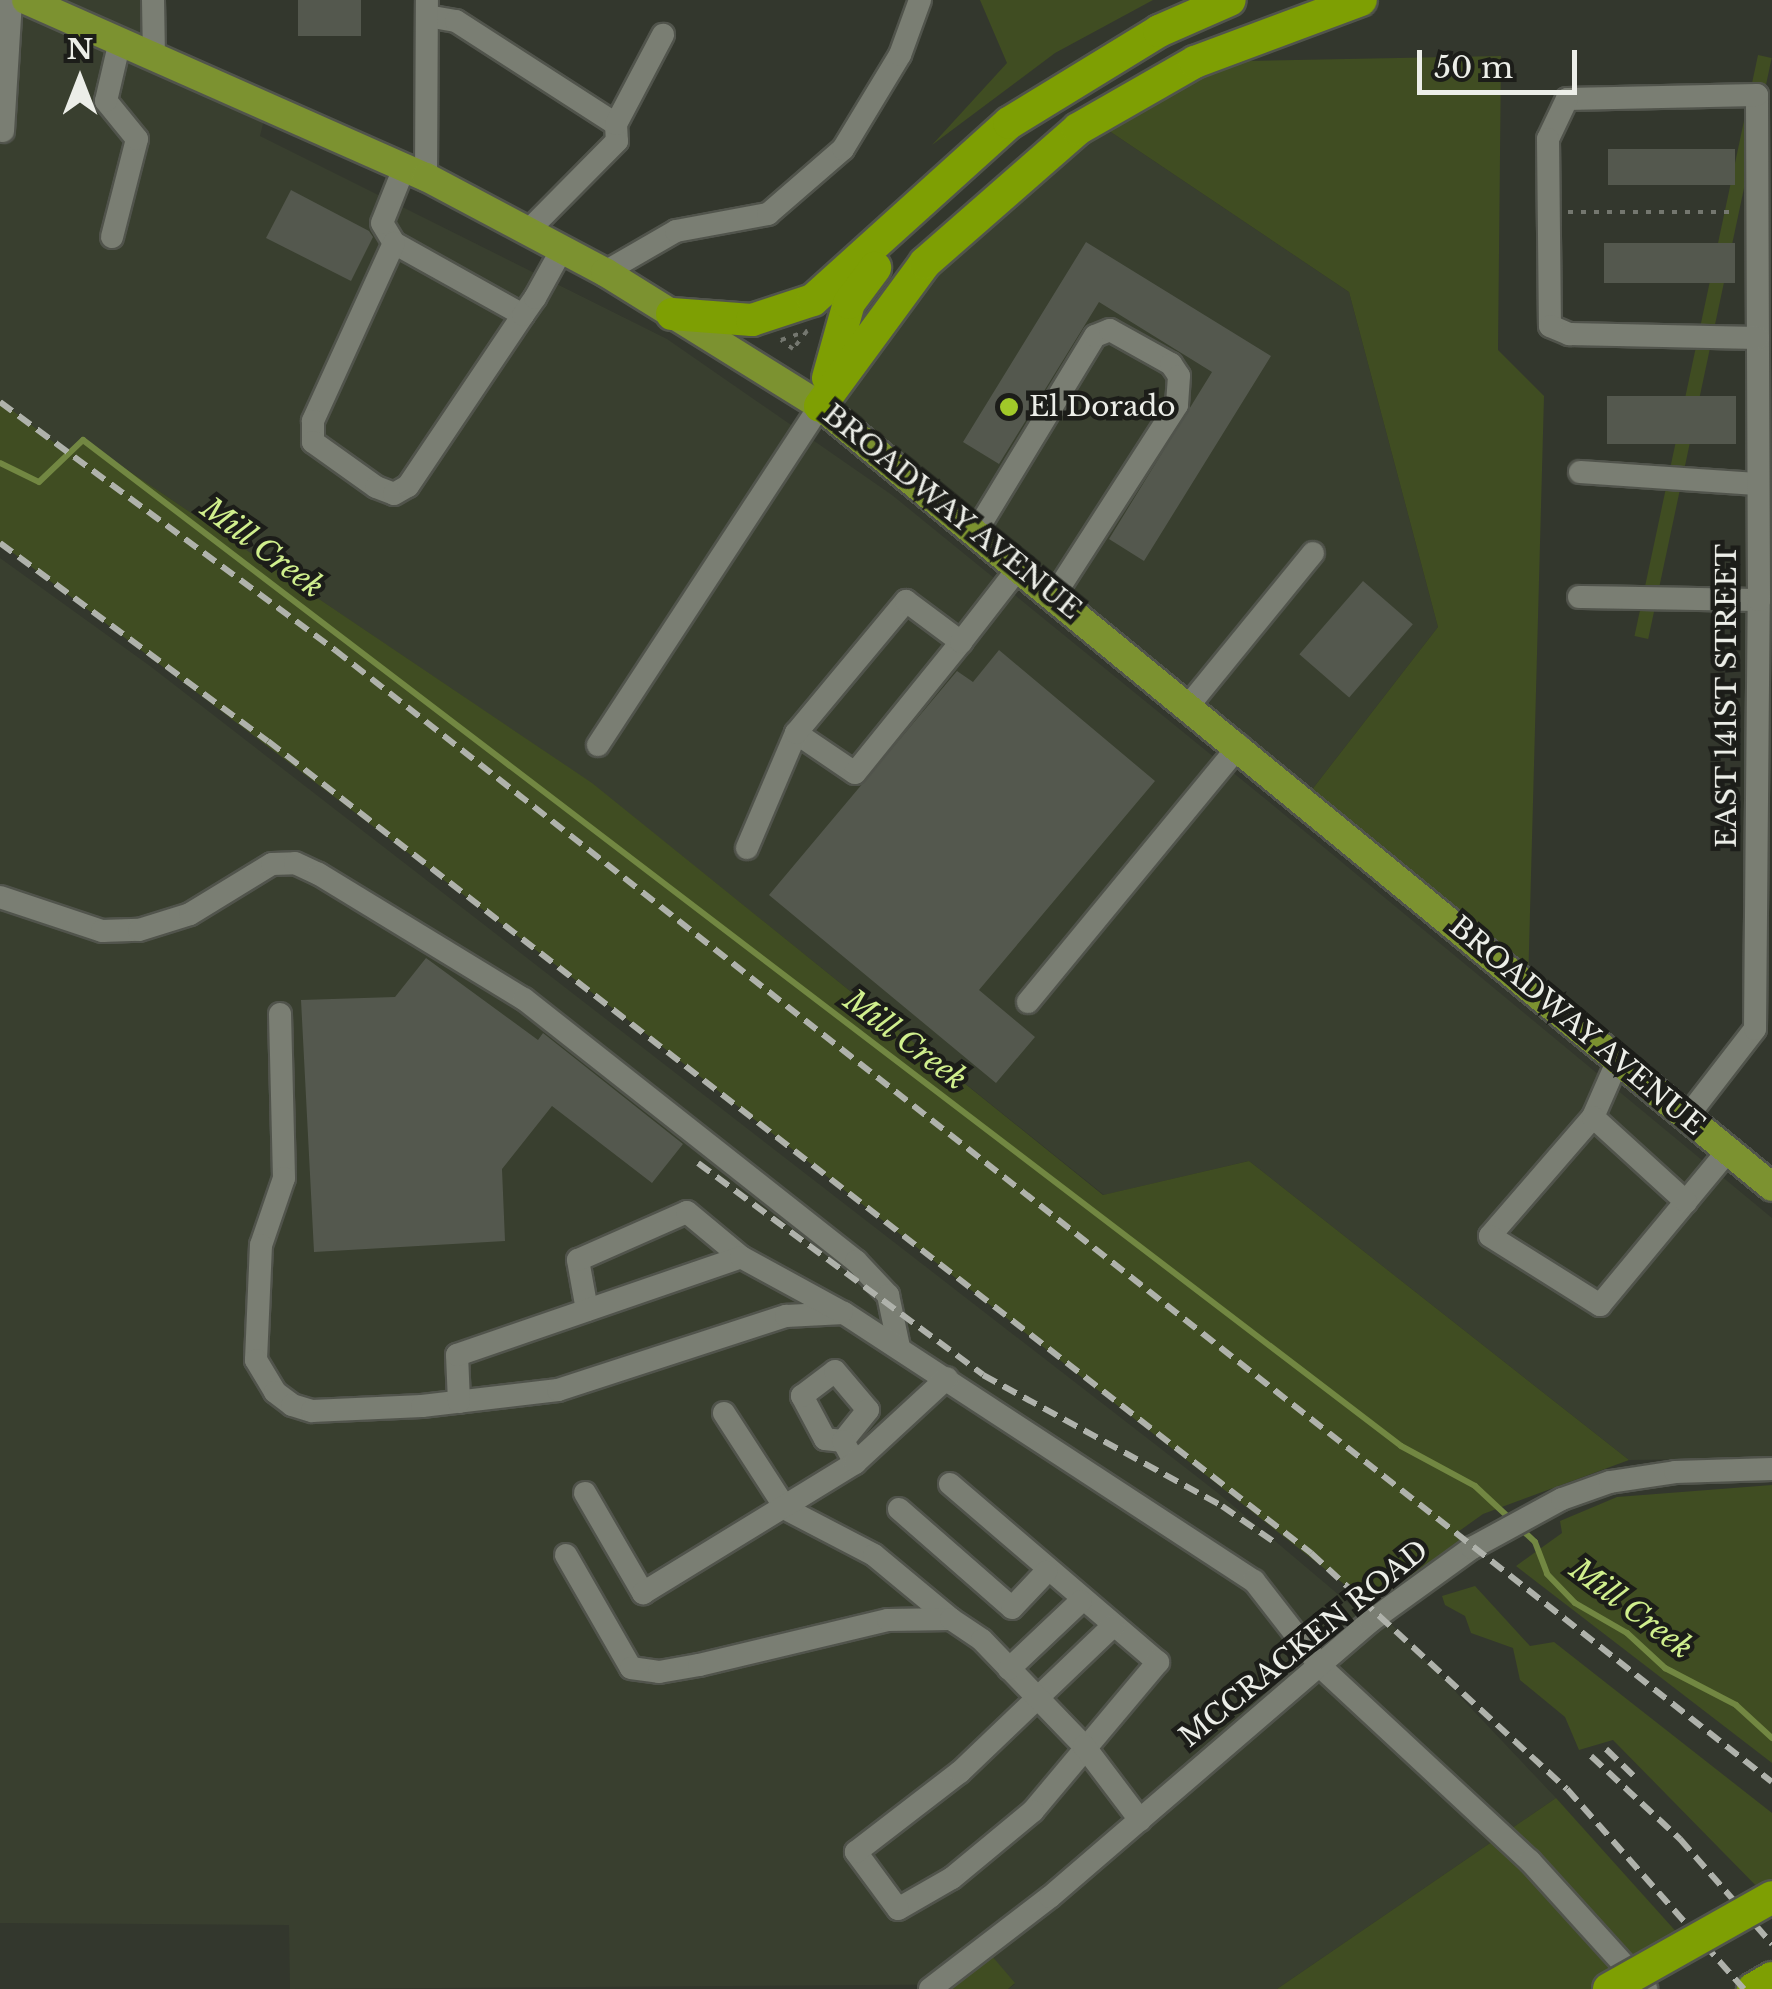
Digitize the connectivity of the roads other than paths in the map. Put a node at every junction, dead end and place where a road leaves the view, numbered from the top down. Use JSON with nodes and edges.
{"nodes":[{"id":1,"x":11,"y":0,"type":"edge"},
{"id":2,"x":153,"y":0,"type":"edge"},
{"id":3,"x":920,"y":0,"type":"edge"},
{"id":4,"x":1230,"y":0,"type":"edge"},
{"id":5,"x":1361,"y":0,"type":"edge"},
{"id":6,"x":37,"y":2,"type":"edge"},
{"id":7,"x":426,"y":8,"type":"edge"},
{"id":8,"x":664,"y":35,"type":"dead end"},
{"id":9,"x":120,"y":41,"type":"junction"},
{"id":10,"x":154,"y":56,"type":"junction"},
{"id":11,"x":616,"y":124,"type":"junction"},
{"id":12,"x":3,"y":131,"type":"dead end"},
{"id":13,"x":415,"y":172,"type":"junction"},
{"id":14,"x":909,"y":214,"type":"junction"},
{"id":15,"x":528,"y":230,"type":"junction"},
{"id":16,"x":112,"y":236,"type":"dead end"},
{"id":17,"x":394,"y":243,"type":"junction"},
{"id":18,"x":562,"y":249,"type":"junction"},
{"id":19,"x":1765,"y":251,"type":"edge"},
{"id":20,"x":606,"y":272,"type":"junction"},
{"id":21,"x":672,"y":314,"type":"junction"},
{"id":22,"x":523,"y":315,"type":"junction"},
{"id":23,"x":1758,"y":338,"type":"junction"},
{"id":24,"x":820,"y":406,"type":"junction"},
{"id":25,"x":1580,"y":472,"type":"dead end"},
{"id":26,"x":1757,"y":484,"type":"junction"},
{"id":27,"x":978,"y":530,"type":"junction"},
{"id":28,"x":1313,"y":553,"type":"dead end"},
{"id":29,"x":1020,"y":566,"type":"junction"},
{"id":30,"x":1055,"y":594,"type":"junction"},
{"id":31,"x":1579,"y":598,"type":"dead end"},
{"id":32,"x":1759,"y":600,"type":"junction"},
{"id":33,"x":962,"y":642,"type":"junction"},
{"id":34,"x":1189,"y":705,"type":"junction"},
{"id":35,"x":796,"y":733,"type":"junction"},
{"id":36,"x":598,"y":745,"type":"dead end"},
{"id":37,"x":1239,"y":746,"type":"junction"},
{"id":38,"x":747,"y":848,"type":"dead end"},
{"id":39,"x":0,"y":897,"type":"edge"},
{"id":40,"x":1028,"y":1002,"type":"dead end"},
{"id":41,"x":280,"y":1014,"type":"dead end"},
{"id":42,"x":1618,"y":1060,"type":"junction"},
{"id":43,"x":1593,"y":1117,"type":"junction"},
{"id":44,"x":1687,"y":1117,"type":"junction"},
{"id":45,"x":1728,"y":1150,"type":"junction"},
{"id":46,"x":1772,"y":1187,"type":"edge"},
{"id":47,"x":1686,"y":1202,"type":"junction"},
{"id":48,"x":742,"y":1257,"type":"junction"},
{"id":49,"x":587,"y":1310,"type":"junction"},
{"id":50,"x":844,"y":1312,"type":"junction"},
{"id":51,"x":898,"y":1347,"type":"junction"},
{"id":52,"x":947,"y":1378,"type":"junction"},
{"id":53,"x":459,"y":1402,"type":"junction"},
{"id":54,"x":724,"y":1413,"type":"dead end"},
{"id":55,"x":843,"y":1441,"type":"dead end"},
{"id":56,"x":855,"y":1463,"type":"junction"},
{"id":57,"x":1772,"y":1470,"type":"edge"},
{"id":58,"x":950,"y":1484,"type":"dead end"},
{"id":59,"x":585,"y":1493,"type":"dead end"},
{"id":60,"x":786,"y":1509,"type":"junction"},
{"id":61,"x":899,"y":1509,"type":"dead end"},
{"id":62,"x":566,"y":1555,"type":"dead end"},
{"id":63,"x":1046,"y":1572,"type":"junction"},
{"id":64,"x":1081,"y":1600,"type":"junction"},
{"id":65,"x":1012,"y":1608,"type":"junction"},
{"id":66,"x":951,"y":1619,"type":"junction"},
{"id":67,"x":1114,"y":1626,"type":"junction"},
{"id":68,"x":982,"y":1640,"type":"junction"},
{"id":69,"x":1321,"y":1666,"type":"junction"},
{"id":70,"x":1009,"y":1669,"type":"junction"},
{"id":71,"x":1040,"y":1700,"type":"junction"},
{"id":72,"x":1084,"y":1746,"type":"junction"},
{"id":73,"x":1140,"y":1820,"type":"junction"},
{"id":74,"x":1772,"y":1896,"type":"edge"},
{"id":75,"x":1772,"y":1978,"type":"edge"},
{"id":76,"x":930,"y":1989,"type":"edge"},
{"id":77,"x":1609,"y":1989,"type":"edge"},
{"id":78,"x":1646,"y":1989,"type":"edge"},
{"id":79,"x":1753,"y":1989,"type":"edge"}],
"edges":[{"from":1,"to":12,"type":"street"},
{"from":2,"to":10,"type":"street"},
{"from":3,"to":20,"type":"street"},
{"from":4,"to":14,"type":"highway"},
{"from":5,"to":24,"type":"highway"},
{"from":6,"to":9,"type":"main road","name":"BROADWAY AVENUE"},
{"from":7,"to":11,"type":"street"},
{"from":7,"to":13,"type":"street"},
{"from":8,"to":11,"type":"street"},
{"from":9,"to":10,"type":"main road","name":"BROADWAY AVENUE"},
{"from":9,"to":16,"type":"street"},
{"from":10,"to":13,"type":"main road","name":"BROADWAY AVENUE"},
{"from":11,"to":15,"type":"street"},
{"from":13,"to":15,"type":"main road","name":"BROADWAY AVENUE"},
{"from":13,"to":17,"type":"street"},
{"from":14,"to":21,"type":"highway"},
{"from":14,"to":24,"type":"highway"},
{"from":15,"to":18,"type":"main road","name":"BROADWAY AVENUE"},
{"from":17,"to":22,"type":"street"},
{"from":17,"to":22,"type":"street"},
{"from":18,"to":20,"type":"main road","name":"BROADWAY AVENUE"},
{"from":18,"to":22,"type":"street"},
{"from":19,"to":23,"type":"street","name":"EAST 141ST STREET"},
{"from":19,"to":23,"type":"street","name":"EAST 141ST STREET"},
{"from":20,"to":21,"type":"main road","name":"BROADWAY AVENUE"},
{"from":21,"to":24,"type":"main road","name":"BROADWAY AVENUE"},
{"from":23,"to":26,"type":"street","name":"EAST 141ST STREET"},
{"from":24,"to":27,"type":"main road","name":"BROADWAY AVENUE"},
{"from":24,"to":36,"type":"street"},
{"from":25,"to":26,"type":"street"},
{"from":26,"to":32,"type":"street","name":"EAST 141ST STREET"},
{"from":27,"to":29,"type":"main road","name":"BROADWAY AVENUE"},
{"from":27,"to":30,"type":"street"},
{"from":28,"to":34,"type":"street"},
{"from":29,"to":30,"type":"main road","name":"BROADWAY AVENUE"},
{"from":29,"to":33,"type":"street"},
{"from":30,"to":34,"type":"main road","name":"BROADWAY AVENUE"},
{"from":31,"to":32,"type":"street"},
{"from":32,"to":44,"type":"street","name":"EAST 141ST STREET"},
{"from":33,"to":35,"type":"street"},
{"from":33,"to":35,"type":"street"},
{"from":34,"to":37,"type":"main road","name":"BROADWAY AVENUE"},
{"from":35,"to":38,"type":"street"},
{"from":37,"to":40,"type":"street"},
{"from":37,"to":42,"type":"main road","name":"BROADWAY AVENUE"},
{"from":39,"to":51,"type":"street"},
{"from":41,"to":53,"type":"street"},
{"from":42,"to":43,"type":"street"},
{"from":42,"to":44,"type":"main road","name":"BROADWAY AVENUE"},
{"from":43,"to":47,"type":"street"},
{"from":43,"to":47,"type":"street"},
{"from":44,"to":45,"type":"main road","name":"BROADWAY AVENUE"},
{"from":45,"to":46,"type":"main road","name":"BROADWAY AVENUE"},
{"from":45,"to":47,"type":"street"},
{"from":48,"to":49,"type":"street"},
{"from":48,"to":49,"type":"street"},
{"from":48,"to":50,"type":"street"},
{"from":49,"to":53,"type":"street"},
{"from":50,"to":51,"type":"street"},
{"from":50,"to":53,"type":"street"},
{"from":51,"to":52,"type":"street"},
{"from":52,"to":56,"type":"street"},
{"from":52,"to":69,"type":"street"},
{"from":54,"to":60,"type":"street"},
{"from":55,"to":56,"type":"street"},
{"from":56,"to":60,"type":"street"},
{"from":57,"to":69,"type":"street","name":"MCCRACKEN ROAD"},
{"from":58,"to":63,"type":"street"},
{"from":59,"to":60,"type":"street"},
{"from":60,"to":66,"type":"street"},
{"from":61,"to":65,"type":"street"},
{"from":62,"to":66,"type":"street"},
{"from":63,"to":64,"type":"street"},
{"from":63,"to":65,"type":"street"},
{"from":64,"to":67,"type":"street"},
{"from":64,"to":70,"type":"street"},
{"from":65,"to":68,"type":"street"},
{"from":66,"to":68,"type":"street"},
{"from":67,"to":71,"type":"street"},
{"from":67,"to":72,"type":"street"},
{"from":68,"to":70,"type":"street"},
{"from":69,"to":73,"type":"street","name":"MCCRACKEN ROAD"},
{"from":69,"to":78,"type":"street"},
{"from":70,"to":71,"type":"street"},
{"from":71,"to":72,"type":"street"},
{"from":71,"to":72,"type":"street"},
{"from":72,"to":73,"type":"street"},
{"from":73,"to":76,"type":"street","name":"MCCRACKEN ROAD"},
{"from":74,"to":77,"type":"highway","bridge":true},
{"from":75,"to":79,"type":"highway"}]}
